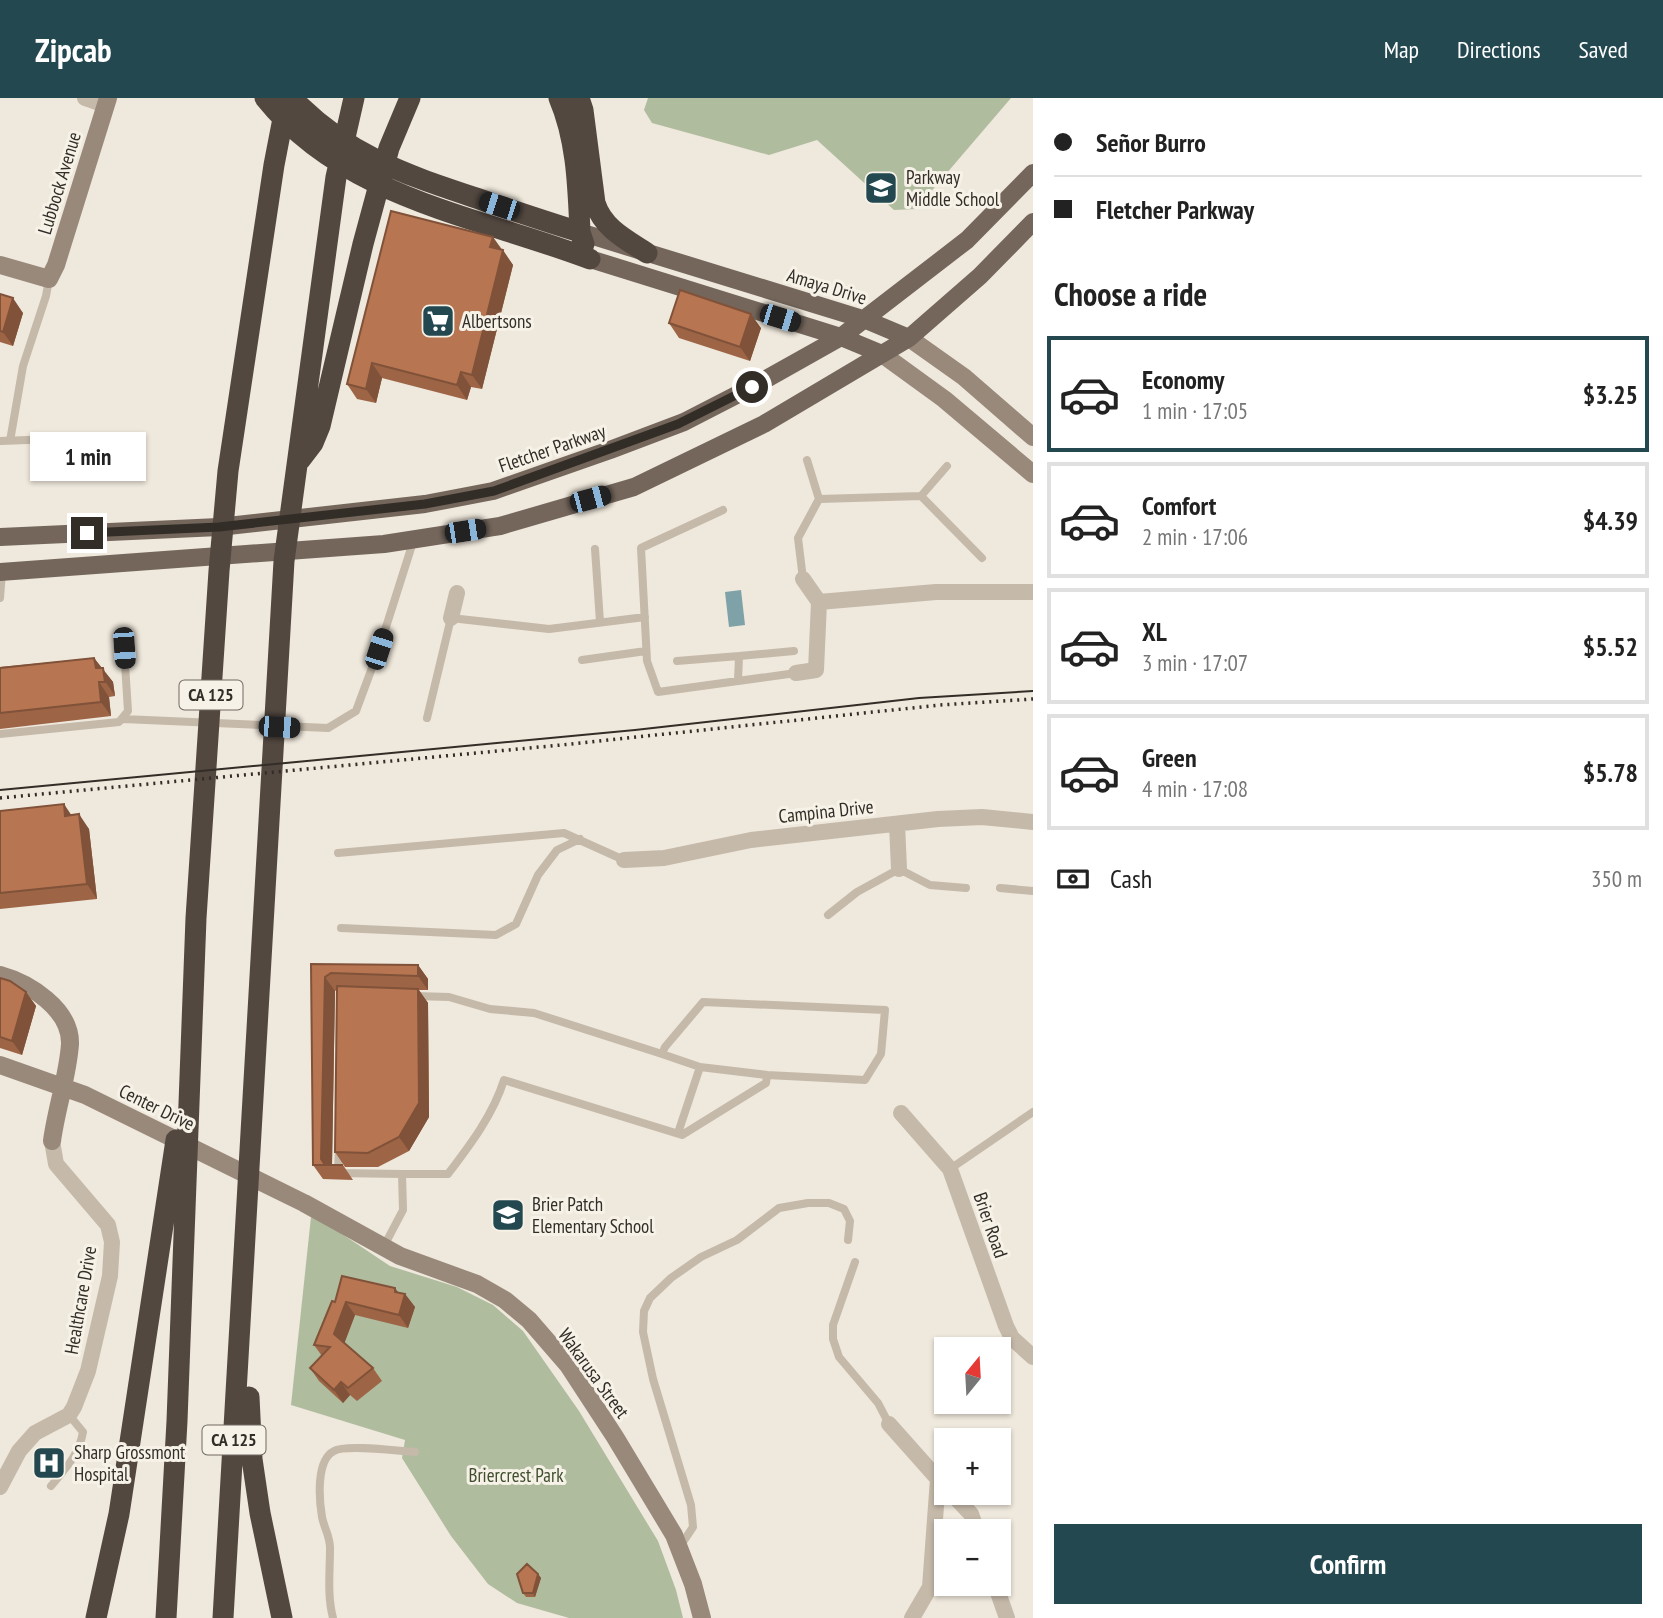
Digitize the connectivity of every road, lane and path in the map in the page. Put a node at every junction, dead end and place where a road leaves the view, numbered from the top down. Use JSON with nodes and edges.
{"nodes":[{"id":1,"x":85,"y":98,"type":"edge"},
{"id":2,"x":265,"y":98,"type":"edge"},
{"id":3,"x":272,"y":98,"type":"edge"},
{"id":4,"x":290,"y":98,"type":"edge"},
{"id":5,"x":354,"y":98,"type":"edge"},
{"id":6,"x":410,"y":98,"type":"edge"},
{"id":7,"x":559,"y":98,"type":"edge"},
{"id":8,"x":579,"y":98,"type":"edge"},
{"id":9,"x":107,"y":101,"type":"edge"},
{"id":10,"x":1033,"y":173,"type":"edge"},
{"id":11,"x":1033,"y":222,"type":"edge"},
{"id":12,"x":580,"y":232,"type":"junction"},
{"id":13,"x":262,"y":245,"type":"junction"},
{"id":14,"x":647,"y":253,"type":"junction"},
{"id":15,"x":590,"y":259,"type":"junction"},
{"id":16,"x":0,"y":265,"type":"edge"},
{"id":17,"x":49,"y":279,"type":"junction"},
{"id":18,"x":866,"y":320,"type":"junction"},
{"id":19,"x":841,"y":337,"type":"junction"},
{"id":20,"x":909,"y":338,"type":"junction"},
{"id":21,"x":882,"y":354,"type":"junction"},
{"id":22,"x":1033,"y":437,"type":"edge"},
{"id":23,"x":56,"y":439,"type":"dead end"},
{"id":24,"x":0,"y":441,"type":"edge"},
{"id":25,"x":10,"y":441,"type":"junction"},
{"id":26,"x":807,"y":460,"type":"dead end"},
{"id":27,"x":947,"y":466,"type":"dead end"},
{"id":28,"x":296,"y":469,"type":"junction"},
{"id":29,"x":1033,"y":474,"type":"edge"},
{"id":30,"x":920,"y":496,"type":"junction"},
{"id":31,"x":818,"y":499,"type":"junction"},
{"id":32,"x":723,"y":510,"type":"dead end"},
{"id":33,"x":0,"y":537,"type":"edge"},
{"id":34,"x":414,"y":539,"type":"junction"},
{"id":35,"x":595,"y":550,"type":"dead end"},
{"id":36,"x":982,"y":558,"type":"dead end"},
{"id":37,"x":1,"y":572,"type":"edge"},
{"id":38,"x":803,"y":579,"type":"joint"},
{"id":39,"x":1033,"y":592,"type":"edge"},
{"id":40,"x":457,"y":593,"type":"dead end"},
{"id":41,"x":0,"y":598,"type":"edge"},
{"id":42,"x":819,"y":602,"type":"junction"},
{"id":43,"x":645,"y":617,"type":"junction"},
{"id":44,"x":451,"y":618,"type":"junction"},
{"id":45,"x":600,"y":622,"type":"junction"},
{"id":46,"x":124,"y":648,"type":"dead end"},
{"id":47,"x":794,"y":650,"type":"dead end"},
{"id":48,"x":646,"y":651,"type":"junction"},
{"id":49,"x":739,"y":656,"type":"junction"},
{"id":50,"x":582,"y":660,"type":"dead end"},
{"id":51,"x":677,"y":661,"type":"dead end"},
{"id":52,"x":796,"y":673,"type":"joint"},
{"id":53,"x":738,"y":681,"type":"junction"},
{"id":54,"x":427,"y":718,"type":"dead end"},
{"id":55,"x":123,"y":719,"type":"junction"},
{"id":56,"x":0,"y":734,"type":"edge"},
{"id":57,"x":1033,"y":822,"type":"edge"},
{"id":58,"x":897,"y":824,"type":"junction"},
{"id":59,"x":580,"y":839,"type":"junction"},
{"id":60,"x":338,"y":853,"type":"dead end"},
{"id":61,"x":624,"y":860,"type":"joint"},
{"id":62,"x":899,"y":869,"type":"junction"},
{"id":63,"x":966,"y":888,"type":"dead end"},
{"id":64,"x":1000,"y":888,"type":"dead end"},
{"id":65,"x":1033,"y":891,"type":"edge"},
{"id":66,"x":828,"y":915,"type":"dead end"},
{"id":67,"x":341,"y":928,"type":"dead end"},
{"id":68,"x":0,"y":975,"type":"edge"},
{"id":69,"x":403,"y":996,"type":"edge"},
{"id":70,"x":190,"y":1052,"type":"junction"},
{"id":71,"x":662,"y":1054,"type":"junction"},
{"id":72,"x":0,"y":1065,"type":"edge"},
{"id":73,"x":700,"y":1067,"type":"junction"},
{"id":74,"x":767,"y":1075,"type":"junction"},
{"id":75,"x":62,"y":1085,"type":"junction"},
{"id":76,"x":901,"y":1112,"type":"dead end"},
{"id":77,"x":1033,"y":1112,"type":"edge"},
{"id":78,"x":339,"y":1132,"type":"edge"},
{"id":79,"x":678,"y":1133,"type":"junction"},
{"id":80,"x":52,"y":1141,"type":"joint"},
{"id":81,"x":950,"y":1169,"type":"junction"},
{"id":82,"x":402,"y":1174,"type":"junction"},
{"id":83,"x":291,"y":1197,"type":"joint"},
{"id":84,"x":848,"y":1240,"type":"dead end"},
{"id":85,"x":383,"y":1248,"type":"junction"},
{"id":86,"x":855,"y":1262,"type":"dead end"},
{"id":87,"x":243,"y":1286,"type":"junction"},
{"id":88,"x":1033,"y":1357,"type":"edge"},
{"id":89,"x":69,"y":1415,"type":"junction"},
{"id":90,"x":889,"y":1423,"type":"joint"},
{"id":91,"x":415,"y":1452,"type":"dead end"},
{"id":92,"x":934,"y":1475,"type":"edge"},
{"id":93,"x":51,"y":1486,"type":"dead end"},
{"id":94,"x":0,"y":1487,"type":"edge"},
{"id":95,"x":940,"y":1505,"type":"edge"},
{"id":96,"x":962,"y":1505,"type":"edge"},
{"id":97,"x":260,"y":1513,"type":"junction"},
{"id":98,"x":973,"y":1519,"type":"edge"},
{"id":99,"x":679,"y":1548,"type":"junction"},
{"id":100,"x":107,"y":1594,"type":"junction"},
{"id":101,"x":999,"y":1596,"type":"edge"},
{"id":102,"x":166,"y":1608,"type":"edge"},
{"id":103,"x":96,"y":1618,"type":"edge"},
{"id":104,"x":110,"y":1618,"type":"edge"},
{"id":105,"x":223,"y":1618,"type":"edge"},
{"id":106,"x":267,"y":1618,"type":"edge"},
{"id":107,"x":282,"y":1618,"type":"edge"},
{"id":108,"x":333,"y":1618,"type":"edge"},
{"id":109,"x":702,"y":1618,"type":"edge"},
{"id":110,"x":912,"y":1618,"type":"edge"},
{"id":111,"x":1007,"y":1618,"type":"edge"}],
"edges":[{"from":1,"to":9,"type":"street"},
{"from":2,"to":15,"type":"highway"},
{"from":3,"to":13,"type":"highway"},
{"from":4,"to":12,"type":"highway"},
{"from":4,"to":13,"type":"highway","number":"CA 125"},
{"from":5,"to":28,"type":"highway","number":"CA 125"},
{"from":6,"to":28,"type":"highway"},
{"from":7,"to":12,"type":"highway"},
{"from":8,"to":14,"type":"highway"},
{"from":9,"to":17,"type":"street","name":"Lubbock Avenue"},
{"from":10,"to":18,"type":"main road","name":"Fletcher Parkway"},
{"from":11,"to":20,"type":"main road"},
{"from":12,"to":14,"type":"main road","name":"Amaya Drive"},
{"from":12,"to":15,"type":"highway"},
{"from":13,"to":70,"type":"highway","number":"CA 125"},
{"from":14,"to":18,"type":"main road","name":"Amaya Drive"},
{"from":15,"to":19,"type":"main road"},
{"from":16,"to":17,"type":"street"},
{"from":17,"to":25,"type":"lane"},
{"from":18,"to":19,"type":"main road","name":"Fletcher Parkway"},
{"from":18,"to":20,"type":"main road","name":"Amaya Drive"},
{"from":19,"to":21,"type":"main road"},
{"from":19,"to":33,"type":"main road","name":"Fletcher Parkway"},
{"from":20,"to":21,"type":"main road"},
{"from":20,"to":22,"type":"street","name":"Amaya Drive"},
{"from":21,"to":29,"type":"street"},
{"from":21,"to":34,"type":"main road"},
{"from":23,"to":25,"type":"lane"},
{"from":24,"to":25,"type":"lane"},
{"from":26,"to":31,"type":"lane"},
{"from":27,"to":30,"type":"lane"},
{"from":28,"to":87,"type":"highway","number":"CA 125"},
{"from":30,"to":31,"type":"lane"},
{"from":30,"to":36,"type":"lane"},
{"from":31,"to":38,"type":"lane"},
{"from":32,"to":43,"type":"lane"},
{"from":34,"to":37,"type":"main road"},
{"from":34,"to":55,"type":"lane"},
{"from":35,"to":45,"type":"lane"},
{"from":37,"to":41,"type":"lane"},
{"from":38,"to":42,"type":"street"},
{"from":39,"to":42,"type":"street"},
{"from":40,"to":44,"type":"street"},
{"from":42,"to":52,"type":"street"},
{"from":43,"to":45,"type":"lane"},
{"from":43,"to":48,"type":"lane"},
{"from":44,"to":45,"type":"lane"},
{"from":44,"to":54,"type":"lane"},
{"from":46,"to":55,"type":"lane"},
{"from":47,"to":49,"type":"lane"},
{"from":48,"to":50,"type":"lane"},
{"from":48,"to":53,"type":"lane"},
{"from":49,"to":51,"type":"lane"},
{"from":49,"to":53,"type":"lane"},
{"from":52,"to":53,"type":"lane"},
{"from":55,"to":56,"type":"lane"},
{"from":57,"to":58,"type":"street","name":"Campina Drive"},
{"from":58,"to":61,"type":"street","name":"Campina Drive"},
{"from":58,"to":62,"type":"street"},
{"from":59,"to":60,"type":"lane"},
{"from":59,"to":61,"type":"lane"},
{"from":59,"to":67,"type":"lane"},
{"from":62,"to":63,"type":"lane"},
{"from":62,"to":66,"type":"lane"},
{"from":64,"to":65,"type":"lane"},
{"from":68,"to":75,"type":"street","name":"Healthcare Drive"},
{"from":69,"to":71,"type":"lane"},
{"from":70,"to":100,"type":"highway"},
{"from":70,"to":102,"type":"highway","number":"CA 125"},
{"from":71,"to":73,"type":"lane"},
{"from":71,"to":74,"type":"lane"},
{"from":72,"to":75,"type":"street","name":"Center Drive"},
{"from":73,"to":74,"type":"lane"},
{"from":73,"to":79,"type":"lane"},
{"from":74,"to":79,"type":"lane"},
{"from":75,"to":80,"type":"street","name":"Healthcare Drive"},
{"from":75,"to":83,"type":"street","name":"Center Drive"},
{"from":76,"to":81,"type":"street","name":"Brier Road"},
{"from":77,"to":81,"type":"lane"},
{"from":78,"to":82,"type":"lane"},
{"from":79,"to":82,"type":"lane"},
{"from":80,"to":89,"type":"street","name":"Healthcare Drive"},
{"from":81,"to":88,"type":"street","name":"Brier Road"},
{"from":82,"to":85,"type":"lane"},
{"from":83,"to":85,"type":"street","name":"Wakarusa Street"},
{"from":84,"to":99,"type":"lane"},
{"from":85,"to":99,"type":"street","name":"Wakarusa Street"},
{"from":86,"to":90,"type":"lane"},
{"from":87,"to":97,"type":"highway"},
{"from":87,"to":105,"type":"highway","number":"CA 125"},
{"from":89,"to":93,"type":"lane"},
{"from":89,"to":94,"type":"street"},
{"from":90,"to":92,"type":"street"},
{"from":91,"to":108,"type":"lane"},
{"from":95,"to":110,"type":"street"},
{"from":96,"to":98,"type":"street"},
{"from":97,"to":106,"type":"highway"},
{"from":97,"to":107,"type":"highway"},
{"from":99,"to":109,"type":"street","name":"Wakarusa Street"},
{"from":100,"to":103,"type":"highway"},
{"from":100,"to":104,"type":"highway"},
{"from":101,"to":111,"type":"street"}]}
